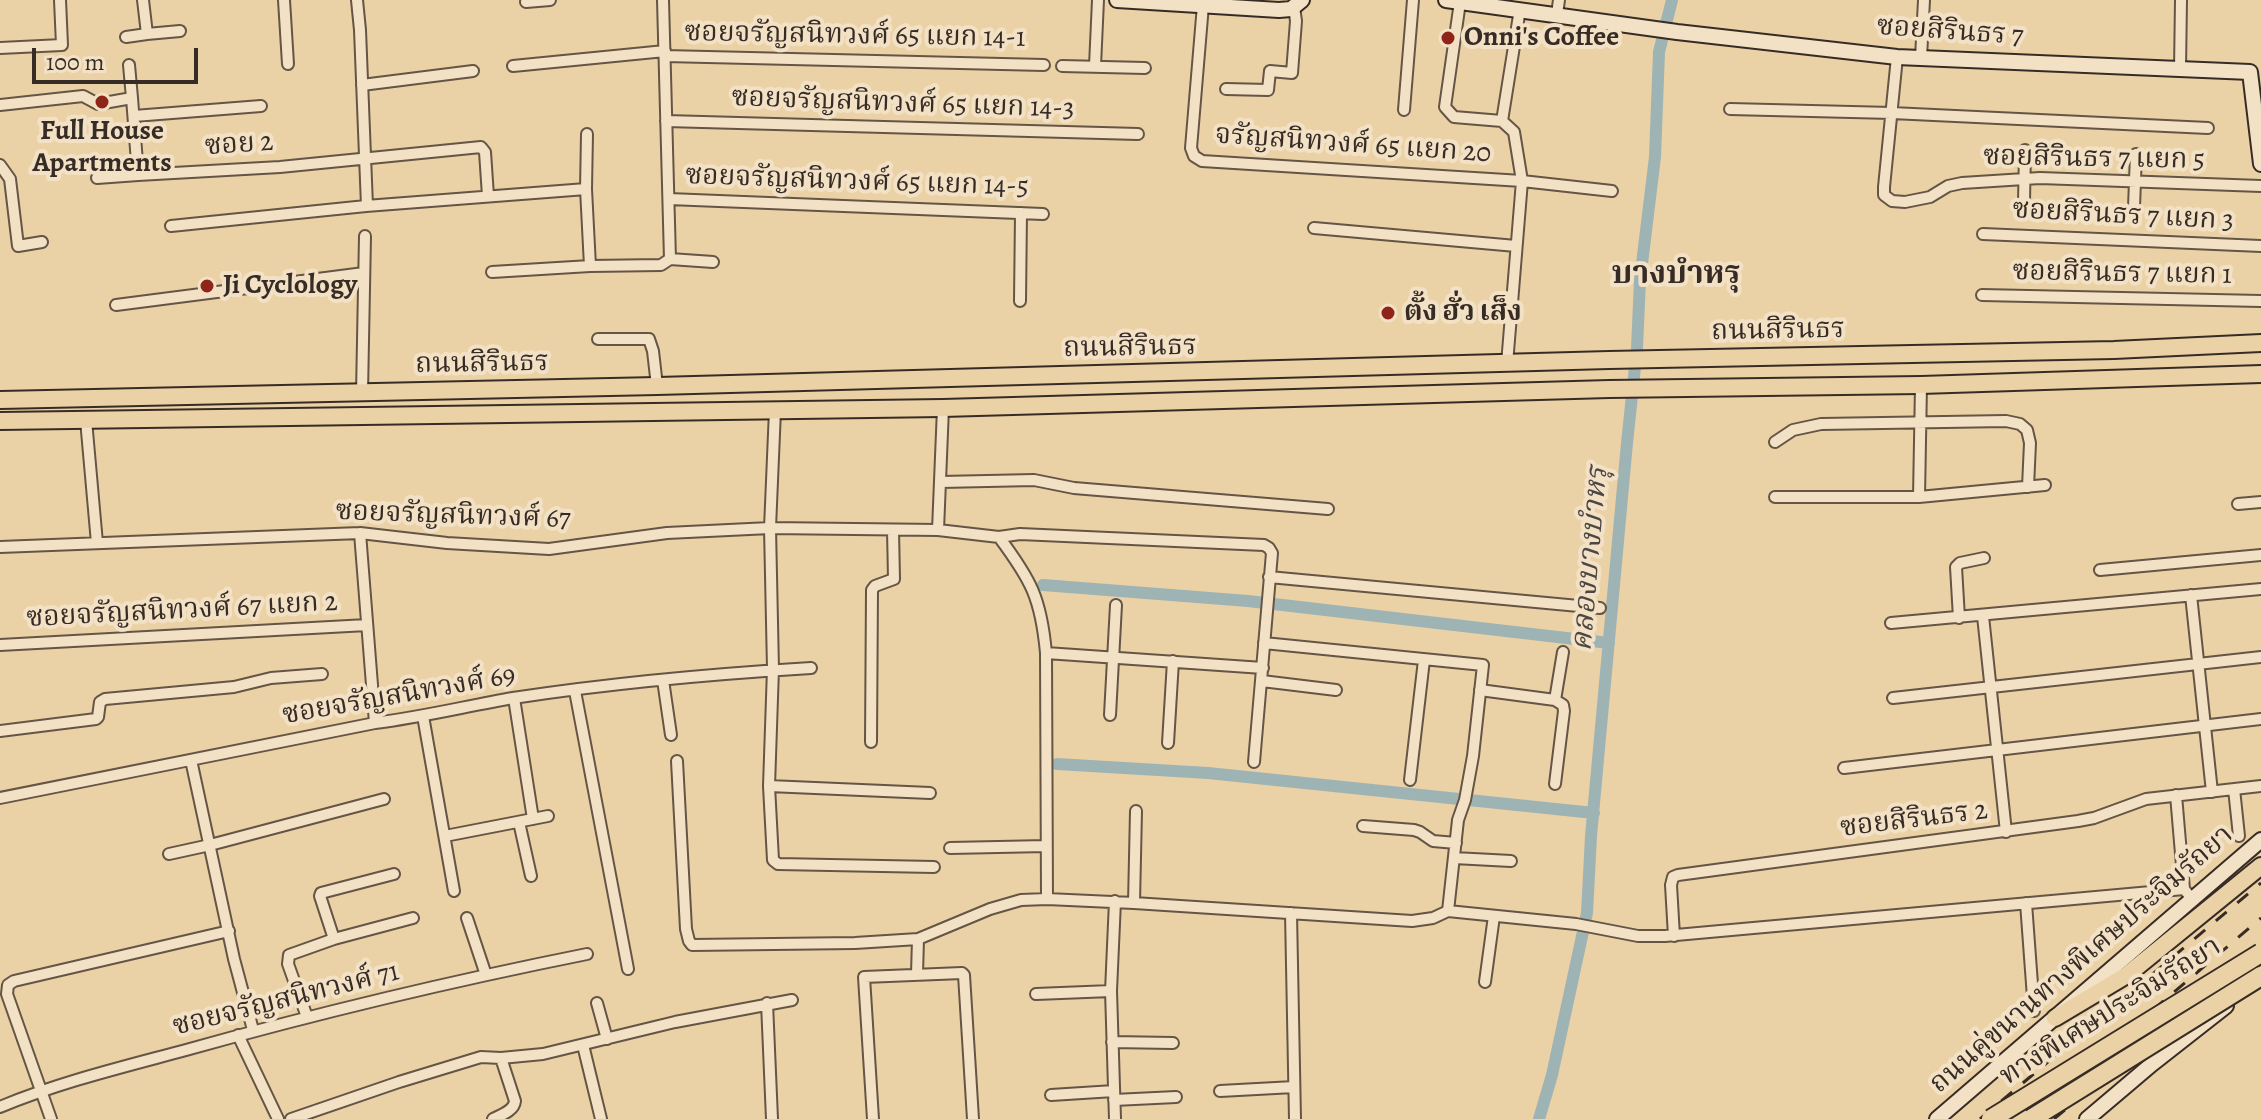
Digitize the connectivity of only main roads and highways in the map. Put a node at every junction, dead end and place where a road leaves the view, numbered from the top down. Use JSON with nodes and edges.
{"nodes":[{"id":1,"x":2261,"y":343,"type":"edge"},
{"id":2,"x":2261,"y":374,"type":"edge"},
{"id":3,"x":1080,"y":375,"type":"junction"},
{"id":4,"x":1058,"y":376,"type":"junction"},
{"id":5,"x":0,"y":400,"type":"edge"},
{"id":6,"x":1056,"y":404,"type":"junction"},
{"id":7,"x":1078,"y":404,"type":"junction"},
{"id":8,"x":0,"y":421,"type":"edge"},
{"id":9,"x":2261,"y":866,"type":"edge"},
{"id":10,"x":2261,"y":953,"type":"edge"},
{"id":11,"x":2261,"y":977,"type":"edge"},
{"id":12,"x":2055,"y":1018,"type":"road end"},
{"id":13,"x":1991,"y":1119,"type":"edge"},
{"id":14,"x":2031,"y":1119,"type":"edge"}],
"edges":[{"from":1,"to":3,"type":"main road","name":"ถนนสิรินธร"},
{"from":2,"to":7,"type":"main road","name":"ถนนสิรินธร"},
{"from":3,"to":4,"type":"main road","name":"ถนนสิรินธร"},
{"from":3,"to":7,"type":"main road"},
{"from":4,"to":5,"type":"main road","name":"ถนนสิรินธร"},
{"from":4,"to":6,"type":"main road"},
{"from":6,"to":7,"type":"main road","name":"ถนนสิรินธร"},
{"from":6,"to":8,"type":"main road","name":"ถนนสิรินธร"},
{"from":9,"to":12,"type":"main road"},
{"from":10,"to":13,"type":"highway","name":"ทางพิเศษประจิมรัถยา","bridge":true},
{"from":11,"to":14,"type":"highway","name":"ทางพิเศษประจิมรัถยา","bridge":true}]}
